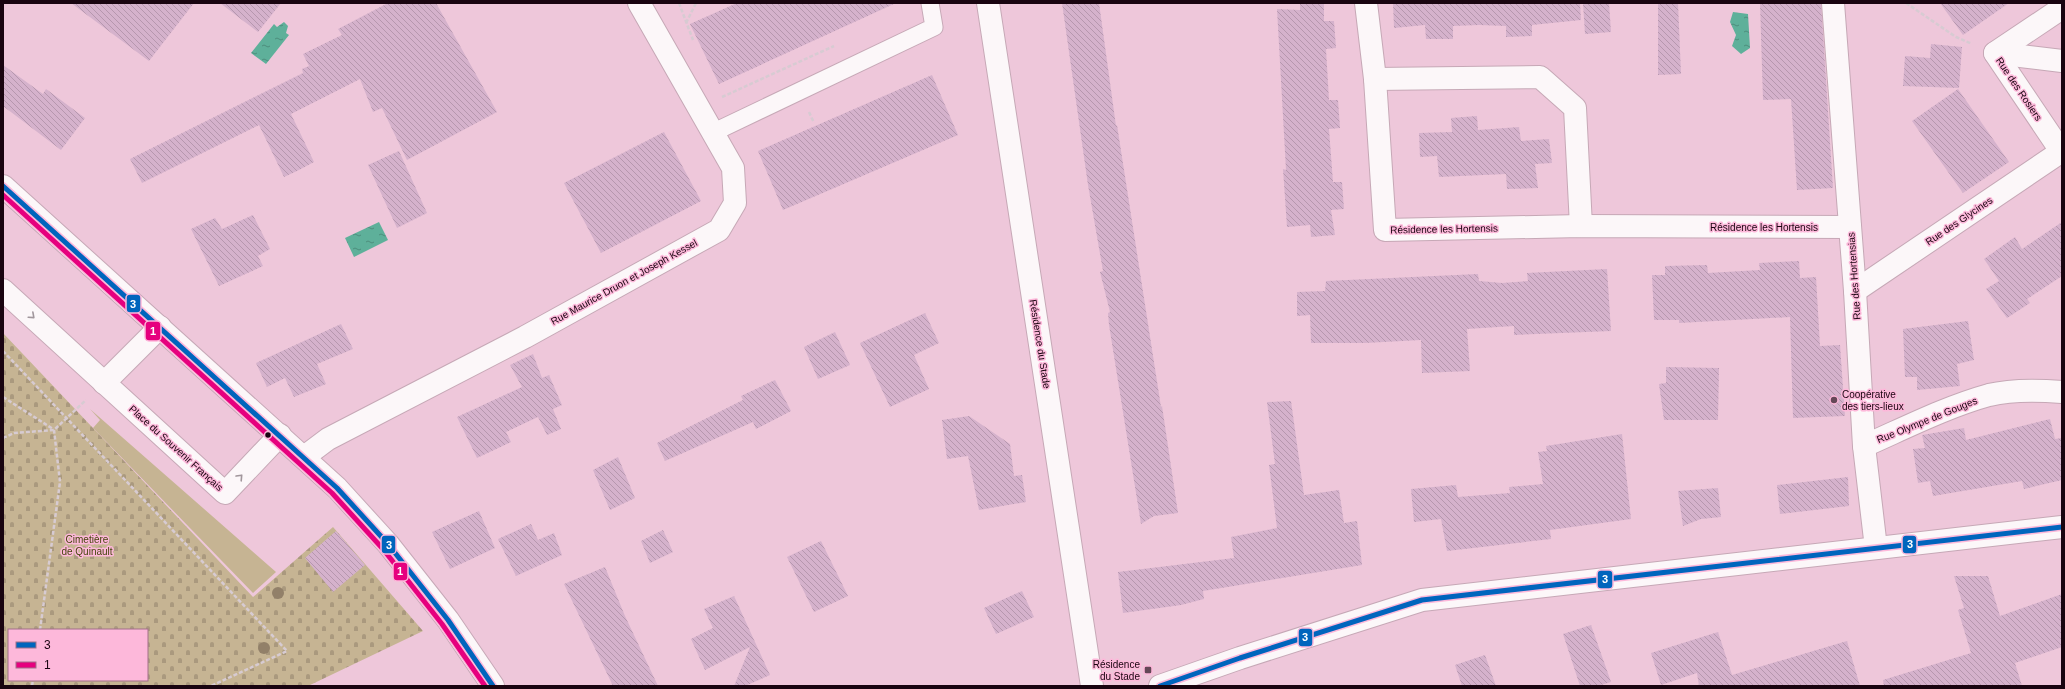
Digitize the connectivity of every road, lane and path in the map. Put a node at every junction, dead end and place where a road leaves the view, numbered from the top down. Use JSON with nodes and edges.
{"nodes":[{"id":1,"x":639,"y":3,"type":"edge"},
{"id":2,"x":679,"y":3,"type":"edge"},
{"id":3,"x":696,"y":3,"type":"edge"},
{"id":4,"x":930,"y":3,"type":"edge"},
{"id":5,"x":988,"y":3,"type":"edge"},
{"id":6,"x":1366,"y":3,"type":"edge"},
{"id":7,"x":1833,"y":3,"type":"edge"},
{"id":8,"x":1906,"y":3,"type":"edge"},
{"id":9,"x":2062,"y":8,"type":"edge"},
{"id":10,"x":686,"y":23,"type":"junction"},
{"id":11,"x":695,"y":44,"type":"dead end"},
{"id":12,"x":838,"y":44,"type":"dead end"},
{"id":13,"x":1995,"y":53,"type":"junction"},
{"id":14,"x":2062,"y":61,"type":"edge"},
{"id":15,"x":1375,"y":79,"type":"junction"},
{"id":16,"x":718,"y":98,"type":"dead end"},
{"id":17,"x":712,"y":133,"type":"junction"},
{"id":18,"x":2062,"y":151,"type":"edge"},
{"id":19,"x":3,"y":186,"type":"edge"},
{"id":20,"x":1581,"y":226,"type":"junction"},
{"id":21,"x":1850,"y":227,"type":"junction"},
{"id":22,"x":3,"y":290,"type":"edge"},
{"id":23,"x":1855,"y":291,"type":"junction"},
{"id":24,"x":160,"y":327,"type":"junction"},
{"id":25,"x":3,"y":351,"type":"edge"},
{"id":26,"x":104,"y":383,"type":"junction"},
{"id":27,"x":2062,"y":392,"type":"edge"},
{"id":28,"x":3,"y":397,"type":"edge"},
{"id":29,"x":67,"y":417,"type":"junction"},
{"id":30,"x":54,"y":430,"type":"junction"},
{"id":31,"x":280,"y":435,"type":"junction"},
{"id":32,"x":3,"y":438,"type":"edge"},
{"id":33,"x":1864,"y":446,"type":"junction"},
{"id":34,"x":304,"y":457,"type":"junction"},
{"id":35,"x":2062,"y":527,"type":"edge"},
{"id":36,"x":1876,"y":548,"type":"junction"},
{"id":37,"x":40,"y":629,"type":"edge"},
{"id":38,"x":211,"y":686,"type":"edge"},
{"id":39,"x":493,"y":686,"type":"edge"},
{"id":40,"x":1092,"y":686,"type":"edge"},
{"id":41,"x":1160,"y":686,"type":"edge"}],
"edges":[{"from":1,"to":17,"type":"street","name":"Rue Maurice Druon et Joseph Kessel"},
{"from":2,"to":10,"type":"path"},
{"from":3,"to":10,"type":"path"},
{"from":4,"to":17,"type":"lane"},
{"from":5,"to":40,"type":"street","name":"Résidence du Stade"},
{"from":6,"to":15,"type":"street","name":"Résidence les Hortensis"},
{"from":7,"to":21,"type":"street","name":"Rue des Hortensias"},
{"from":8,"to":13,"type":"path"},
{"from":9,"to":13,"type":"street","name":"Rue des Rosiers"},
{"from":10,"to":11,"type":"path"},
{"from":12,"to":16,"type":"path"},
{"from":13,"to":14,"type":"street"},
{"from":13,"to":18,"type":"street","name":"Rue des Rosiers"},
{"from":15,"to":20,"type":"street"},
{"from":15,"to":20,"type":"street","name":"Résidence les Hortensis"},
{"from":17,"to":34,"type":"street","name":"Rue Maurice Druon et Joseph Kessel"},
{"from":18,"to":23,"type":"street","name":"Rue des Glycines"},
{"from":19,"to":24,"type":"street"},
{"from":20,"to":21,"type":"street","name":"Résidence les Hortensis"},
{"from":21,"to":23,"type":"street","name":"Rue des Hortensias"},
{"from":22,"to":26,"type":"street","name":"Place du Souvenir Français","one_way":true},
{"from":23,"to":33,"type":"street","name":"Rue des Hortensias"},
{"from":24,"to":26,"type":"street"},
{"from":24,"to":31,"type":"street"},
{"from":25,"to":29,"type":"path"},
{"from":26,"to":29,"type":"path"},
{"from":26,"to":31,"type":"street","name":"Place du Souvenir Français","one_way":true},
{"from":27,"to":33,"type":"street","name":"Rue Olympe de Gouges"},
{"from":28,"to":30,"type":"path"},
{"from":29,"to":30,"type":"path"},
{"from":29,"to":38,"type":"path"},
{"from":30,"to":32,"type":"path"},
{"from":30,"to":37,"type":"path"},
{"from":31,"to":34,"type":"street"},
{"from":33,"to":36,"type":"street","name":"Rue des Hortensias"},
{"from":34,"to":39,"type":"street"},
{"from":35,"to":36,"type":"street"},
{"from":36,"to":41,"type":"street"}]}
